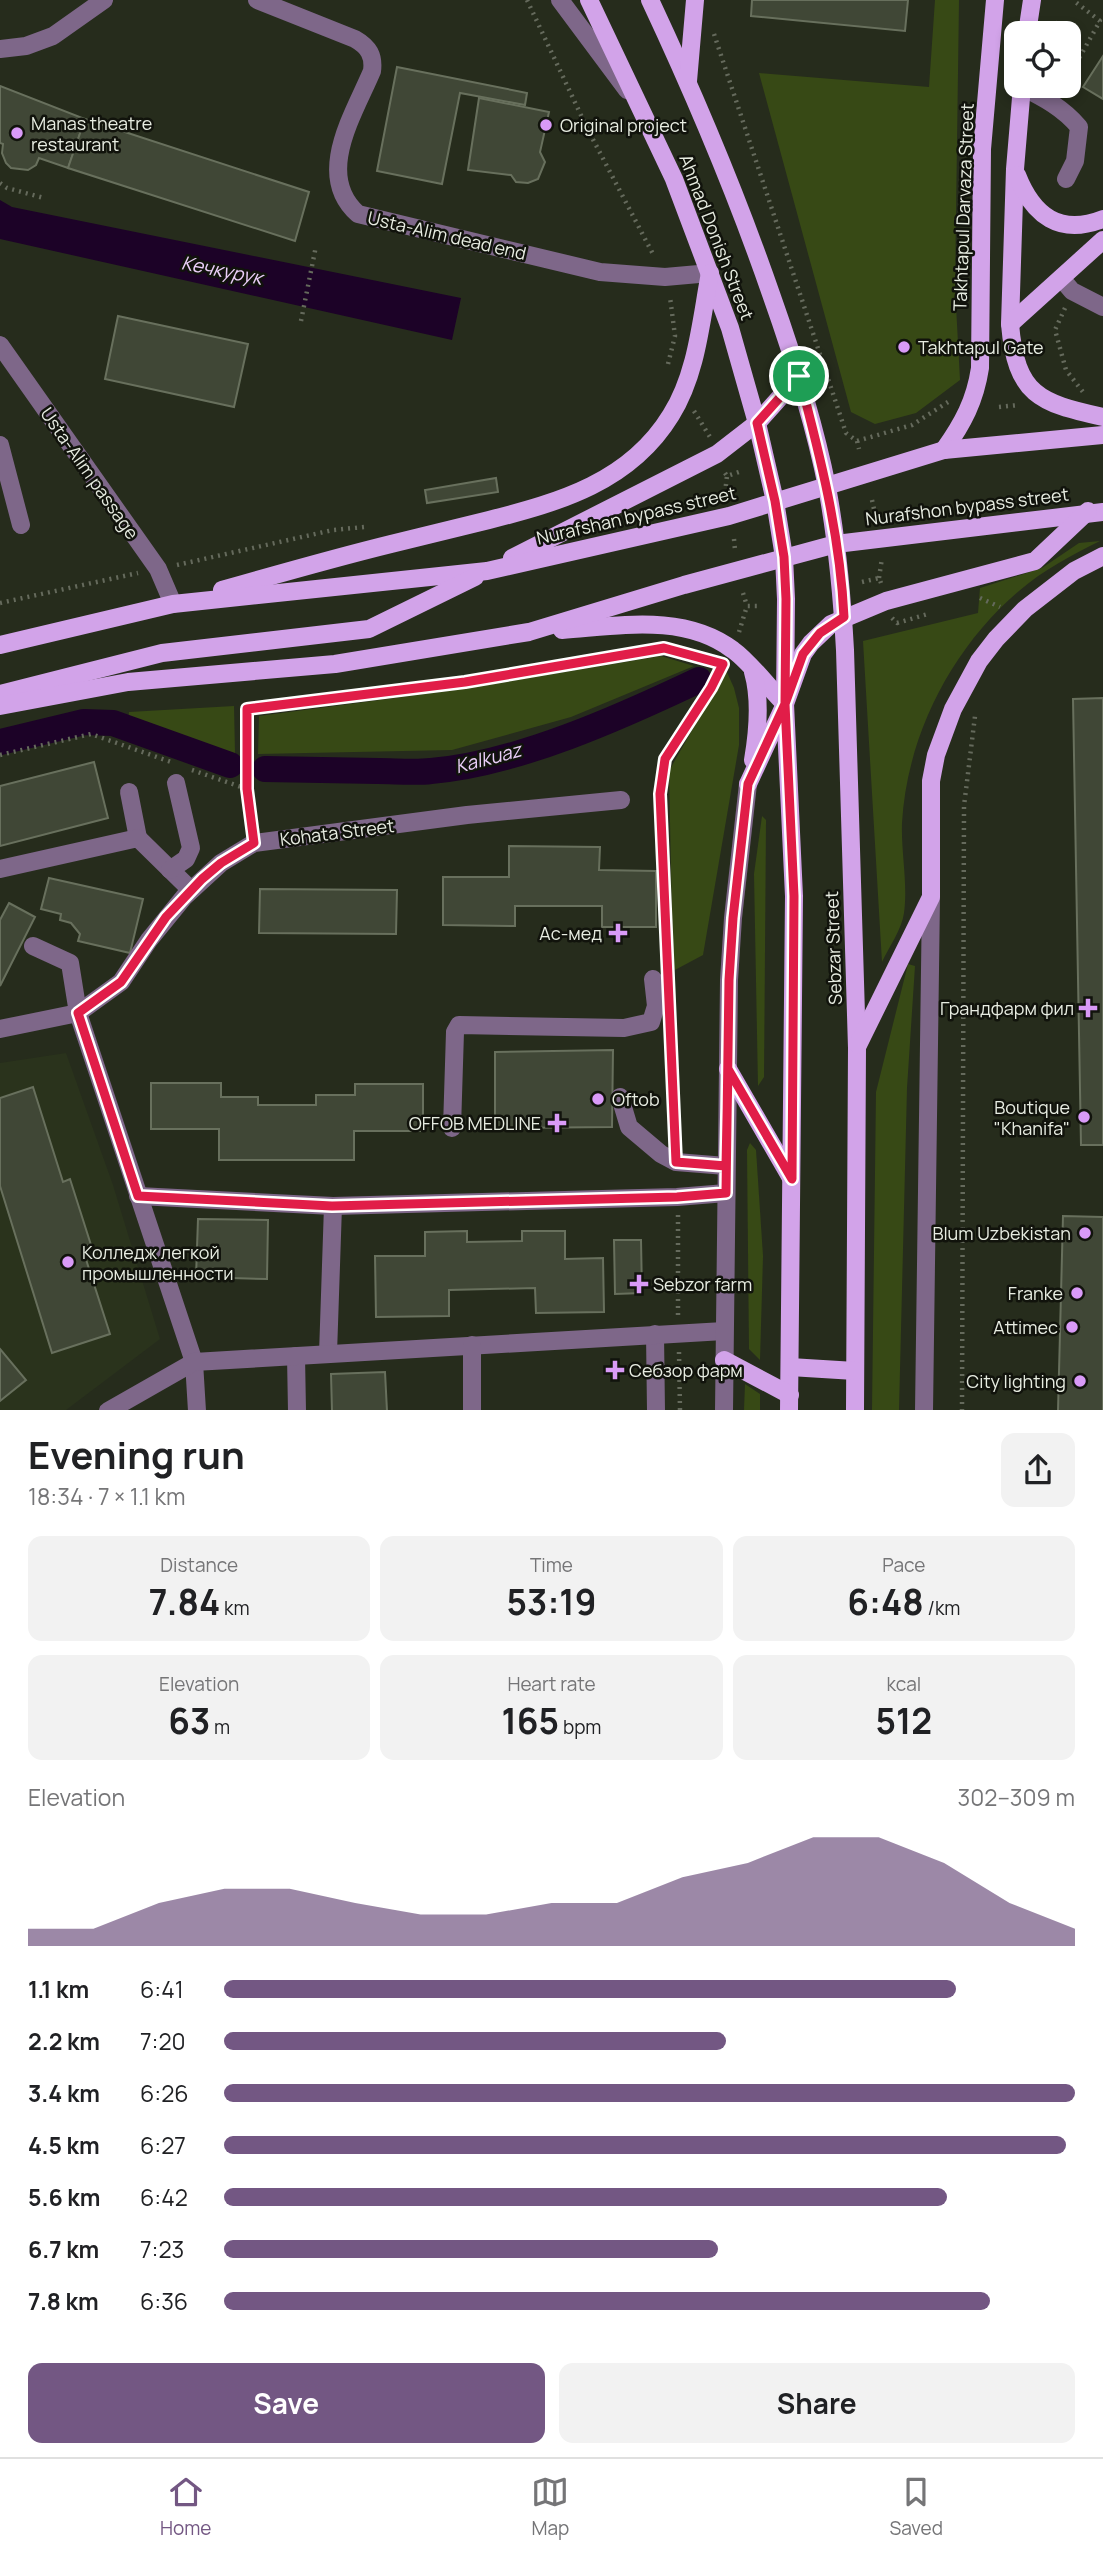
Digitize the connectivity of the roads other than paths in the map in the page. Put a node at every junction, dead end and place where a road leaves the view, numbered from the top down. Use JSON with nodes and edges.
{"nodes":[{"id":1,"x":104,"y":0,"type":"edge"},
{"id":2,"x":257,"y":0,"type":"edge"},
{"id":3,"x":560,"y":0,"type":"edge"},
{"id":4,"x":589,"y":0,"type":"edge"},
{"id":5,"x":650,"y":0,"type":"edge"},
{"id":6,"x":695,"y":0,"type":"edge"},
{"id":7,"x":1030,"y":2,"type":"edge"},
{"id":8,"x":994,"y":3,"type":"edge"},
{"id":9,"x":1028,"y":21,"type":"edge"},
{"id":10,"x":0,"y":49,"type":"edge"},
{"id":11,"x":688,"y":81,"type":"junction"},
{"id":12,"x":1021,"y":98,"type":"edge"},
{"id":13,"x":1044,"y":98,"type":"edge"},
{"id":14,"x":637,"y":103,"type":"junction"},
{"id":15,"x":1014,"y":169,"type":"junction"},
{"id":16,"x":1066,"y":179,"type":"dead end"},
{"id":17,"x":1103,"y":219,"type":"edge"},
{"id":18,"x":1103,"y":240,"type":"edge"},
{"id":19,"x":710,"y":273,"type":"junction"},
{"id":20,"x":1067,"y":284,"type":"junction"},
{"id":21,"x":1103,"y":307,"type":"edge"},
{"id":22,"x":1010,"y":324,"type":"junction"},
{"id":23,"x":0,"y":345,"type":"edge"},
{"id":24,"x":799,"y":376,"type":"junction"},
{"id":25,"x":1103,"y":417,"type":"edge"},
{"id":26,"x":757,"y":423,"type":"junction"},
{"id":27,"x":1103,"y":436,"type":"edge"},
{"id":28,"x":0,"y":444,"type":"edge"},
{"id":29,"x":944,"y":450,"type":"junction"},
{"id":30,"x":827,"y":485,"type":"junction"},
{"id":31,"x":1103,"y":500,"type":"edge"},
{"id":32,"x":775,"y":501,"type":"junction"},
{"id":33,"x":1095,"y":512,"type":"edge"},
{"id":34,"x":21,"y":525,"type":"dead end"},
{"id":35,"x":836,"y":544,"type":"junction"},
{"id":36,"x":1103,"y":556,"type":"edge"},
{"id":37,"x":784,"y":557,"type":"junction"},
{"id":38,"x":487,"y":571,"type":"junction"},
{"id":39,"x":173,"y":604,"type":"junction"},
{"id":40,"x":844,"y":617,"type":"junction"},
{"id":41,"x":528,"y":632,"type":"junction"},
{"id":42,"x":0,"y":645,"type":"edge"},
{"id":43,"x":753,"y":672,"type":"junction"},
{"id":44,"x":0,"y":694,"type":"edge"},
{"id":45,"x":785,"y":704,"type":"junction"},
{"id":46,"x":0,"y":706,"type":"edge"},
{"id":47,"x":176,"y":783,"type":"dead end"},
{"id":48,"x":748,"y":784,"type":"junction"},
{"id":49,"x":129,"y":792,"type":"dead end"},
{"id":50,"x":621,"y":800,"type":"dead end"},
{"id":51,"x":138,"y":838,"type":"junction"},
{"id":52,"x":0,"y":869,"type":"edge"},
{"id":53,"x":170,"y":870,"type":"junction"},
{"id":54,"x":191,"y":890,"type":"junction"},
{"id":55,"x":931,"y":897,"type":"junction"},
{"id":56,"x":33,"y":946,"type":"dead end"},
{"id":57,"x":653,"y":979,"type":"dead end"},
{"id":58,"x":78,"y":1013,"type":"junction"},
{"id":59,"x":0,"y":1029,"type":"edge"},
{"id":60,"x":857,"y":1048,"type":"junction"},
{"id":61,"x":728,"y":1069,"type":"junction"},
{"id":62,"x":620,"y":1097,"type":"dead end"},
{"id":63,"x":452,"y":1128,"type":"dead end"},
{"id":64,"x":726,"y":1166,"type":"junction"},
{"id":65,"x":792,"y":1179,"type":"junction"},
{"id":66,"x":726,"y":1193,"type":"junction"},
{"id":67,"x":138,"y":1196,"type":"junction"},
{"id":68,"x":332,"y":1206,"type":"junction"},
{"id":69,"x":724,"y":1331,"type":"junction"},
{"id":70,"x":655,"y":1334,"type":"junction"},
{"id":71,"x":472,"y":1345,"type":"junction"},
{"id":72,"x":328,"y":1354,"type":"junction"},
{"id":73,"x":296,"y":1356,"type":"junction"},
{"id":74,"x":724,"y":1360,"type":"junction"},
{"id":75,"x":194,"y":1362,"type":"junction"},
{"id":76,"x":790,"y":1367,"type":"junction"},
{"id":77,"x":855,"y":1371,"type":"junction"},
{"id":78,"x":790,"y":1403,"type":"edge"},
{"id":79,"x":108,"y":1410,"type":"edge"},
{"id":80,"x":197,"y":1410,"type":"edge"},
{"id":81,"x":297,"y":1410,"type":"edge"},
{"id":82,"x":472,"y":1410,"type":"edge"},
{"id":83,"x":656,"y":1410,"type":"edge"},
{"id":84,"x":724,"y":1410,"type":"edge"},
{"id":85,"x":855,"y":1410,"type":"edge"},
{"id":86,"x":924,"y":1410,"type":"edge"}],
"edges":[{"from":1,"to":10,"type":"street"},
{"from":2,"to":19,"type":"street","name":"Usta-Alim dead end"},
{"from":3,"to":14,"type":"street"},
{"from":4,"to":14,"type":"main road","name":"Ahmad Donish Street"},
{"from":5,"to":11,"type":"main road","name":"Ahmad Donish Street"},
{"from":6,"to":11,"type":"main road"},
{"from":7,"to":9,"type":"main road"},
{"from":8,"to":29,"type":"main road","name":"Takhtapul Darvaza Street"},
{"from":11,"to":24,"type":"main road","name":"Ahmad Donish Street"},
{"from":12,"to":15,"type":"main road"},
{"from":13,"to":16,"type":"street"},
{"from":14,"to":19,"type":"main road","name":"Ahmad Donish Street"},
{"from":15,"to":17,"type":"main road"},
{"from":15,"to":22,"type":"main road"},
{"from":18,"to":20,"type":"main road"},
{"from":19,"to":26,"type":"main road","name":"Ahmad Donish Street"},
{"from":19,"to":39,"type":"main road"},
{"from":20,"to":21,"type":"street"},
{"from":20,"to":22,"type":"main road"},
{"from":22,"to":25,"type":"main road"},
{"from":23,"to":39,"type":"street","name":"Usta-Alim passage"},
{"from":24,"to":26,"type":"main road"},
{"from":24,"to":30,"type":"main road","name":"Ahmad Donish Street"},
{"from":26,"to":32,"type":"main road","name":"Ahmad Donish Street"},
{"from":26,"to":38,"type":"main road"},
{"from":27,"to":29,"type":"main road","name":"Nurafshan bypass street"},
{"from":28,"to":34,"type":"street"},
{"from":29,"to":30,"type":"main road","name":"Nurafshan bypass street"},
{"from":30,"to":32,"type":"main road","name":"Nurafshan bypass street"},
{"from":30,"to":35,"type":"main road","name":"Sebzar Street"},
{"from":31,"to":33,"type":"main road"},
{"from":32,"to":37,"type":"main road","name":"Sebzar Street"},
{"from":32,"to":38,"type":"main road","name":"Nurafshan bypass street"},
{"from":33,"to":35,"type":"main road","name":"Nurafshon bypass street"},
{"from":33,"to":40,"type":"main road"},
{"from":35,"to":37,"type":"main road"},
{"from":35,"to":40,"type":"main road","name":"Sebzar Street"},
{"from":36,"to":55,"type":"main road"},
{"from":37,"to":41,"type":"main road"},
{"from":37,"to":45,"type":"main road","name":"Sebzar Street"},
{"from":38,"to":39,"type":"main road","name":"Nurafshan bypass street"},
{"from":38,"to":44,"type":"main road"},
{"from":39,"to":42,"type":"main road"},
{"from":40,"to":45,"type":"main road"},
{"from":40,"to":60,"type":"main road","name":"Sebzar Street"},
{"from":41,"to":43,"type":"main road"},
{"from":41,"to":46,"type":"main road"},
{"from":43,"to":45,"type":"main road"},
{"from":43,"to":48,"type":"main road"},
{"from":45,"to":48,"type":"main road"},
{"from":45,"to":65,"type":"main road","name":"Sebzar Street"},
{"from":47,"to":53,"type":"street"},
{"from":48,"to":61,"type":"street"},
{"from":49,"to":51,"type":"street"},
{"from":50,"to":54,"type":"street","name":"Kohata Street"},
{"from":51,"to":52,"type":"street"},
{"from":51,"to":53,"type":"street"},
{"from":53,"to":54,"type":"street"},
{"from":54,"to":58,"type":"street","name":"Kohata Street"},
{"from":55,"to":60,"type":"main road"},
{"from":55,"to":86,"type":"street"},
{"from":56,"to":58,"type":"street"},
{"from":57,"to":63,"type":"street"},
{"from":58,"to":59,"type":"street","name":"Kohata Street"},
{"from":58,"to":67,"type":"street"},
{"from":60,"to":77,"type":"main road","name":"Sebzar Street"},
{"from":61,"to":64,"type":"street"},
{"from":61,"to":65,"type":"main road"},
{"from":62,"to":64,"type":"street"},
{"from":64,"to":66,"type":"street"},
{"from":65,"to":76,"type":"main road","name":"Sebzar Street"},
{"from":66,"to":68,"type":"street"},
{"from":66,"to":69,"type":"street"},
{"from":67,"to":68,"type":"street"},
{"from":67,"to":75,"type":"street"},
{"from":68,"to":72,"type":"street"},
{"from":69,"to":70,"type":"street"},
{"from":69,"to":74,"type":"street"},
{"from":70,"to":71,"type":"street"},
{"from":70,"to":83,"type":"street"},
{"from":71,"to":72,"type":"street"},
{"from":71,"to":82,"type":"street"},
{"from":72,"to":73,"type":"street"},
{"from":73,"to":75,"type":"street"},
{"from":73,"to":81,"type":"street"},
{"from":74,"to":78,"type":"main road"},
{"from":74,"to":84,"type":"street"},
{"from":75,"to":79,"type":"street"},
{"from":75,"to":80,"type":"street"},
{"from":76,"to":77,"type":"main road"},
{"from":76,"to":78,"type":"main road","name":"Sebzar Street"},
{"from":77,"to":85,"type":"main road","name":"Sebzar Street"}]}
